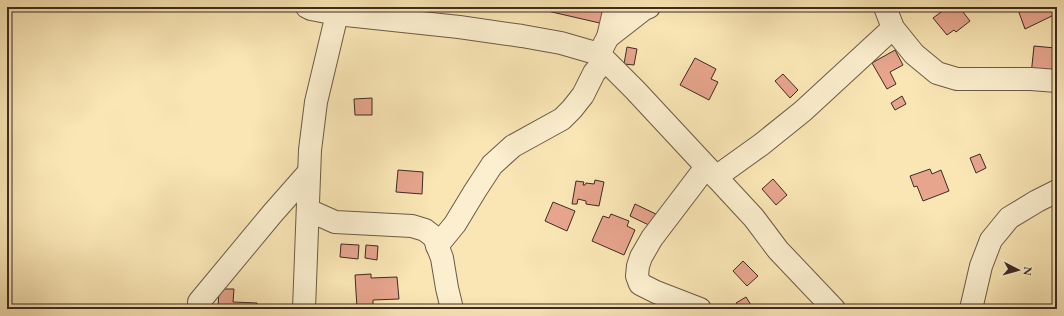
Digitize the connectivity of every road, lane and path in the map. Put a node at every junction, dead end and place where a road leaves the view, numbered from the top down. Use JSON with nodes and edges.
{"nodes":[{"id":1,"x":615,"y":7,"type":"edge"},
{"id":2,"x":649,"y":7,"type":"edge"},
{"id":3,"x":885,"y":7,"type":"edge"},
{"id":4,"x":310,"y":8,"type":"edge"},
{"id":5,"x":337,"y":14,"type":"junction"},
{"id":6,"x":893,"y":28,"type":"junction"},
{"id":7,"x":604,"y":51,"type":"junction"},
{"id":8,"x":1057,"y":82,"type":"edge"},
{"id":9,"x":309,"y":172,"type":"junction"},
{"id":10,"x":711,"y":172,"type":"junction"},
{"id":11,"x":1057,"y":191,"type":"edge"},
{"id":12,"x":308,"y":210,"type":"junction"},
{"id":13,"x":437,"y":246,"type":"junction"},
{"id":14,"x":199,"y":302,"type":"dead end"},
{"id":15,"x":304,"y":309,"type":"edge"},
{"id":16,"x":452,"y":309,"type":"edge"},
{"id":17,"x":700,"y":309,"type":"edge"},
{"id":18,"x":834,"y":309,"type":"edge"},
{"id":19,"x":970,"y":309,"type":"edge"}],
"edges":[{"from":1,"to":7,"type":"street"},
{"from":2,"to":7,"type":"street"},
{"from":3,"to":6,"type":"street"},
{"from":4,"to":5,"type":"street"},
{"from":5,"to":7,"type":"street"},
{"from":5,"to":9,"type":"street"},
{"from":6,"to":8,"type":"street"},
{"from":6,"to":10,"type":"street"},
{"from":7,"to":10,"type":"street"},
{"from":7,"to":13,"type":"street"},
{"from":9,"to":12,"type":"street"},
{"from":9,"to":14,"type":"street"},
{"from":10,"to":17,"type":"street"},
{"from":10,"to":18,"type":"street"},
{"from":11,"to":19,"type":"street"},
{"from":12,"to":13,"type":"street"},
{"from":12,"to":15,"type":"street"},
{"from":13,"to":16,"type":"street"}]}
